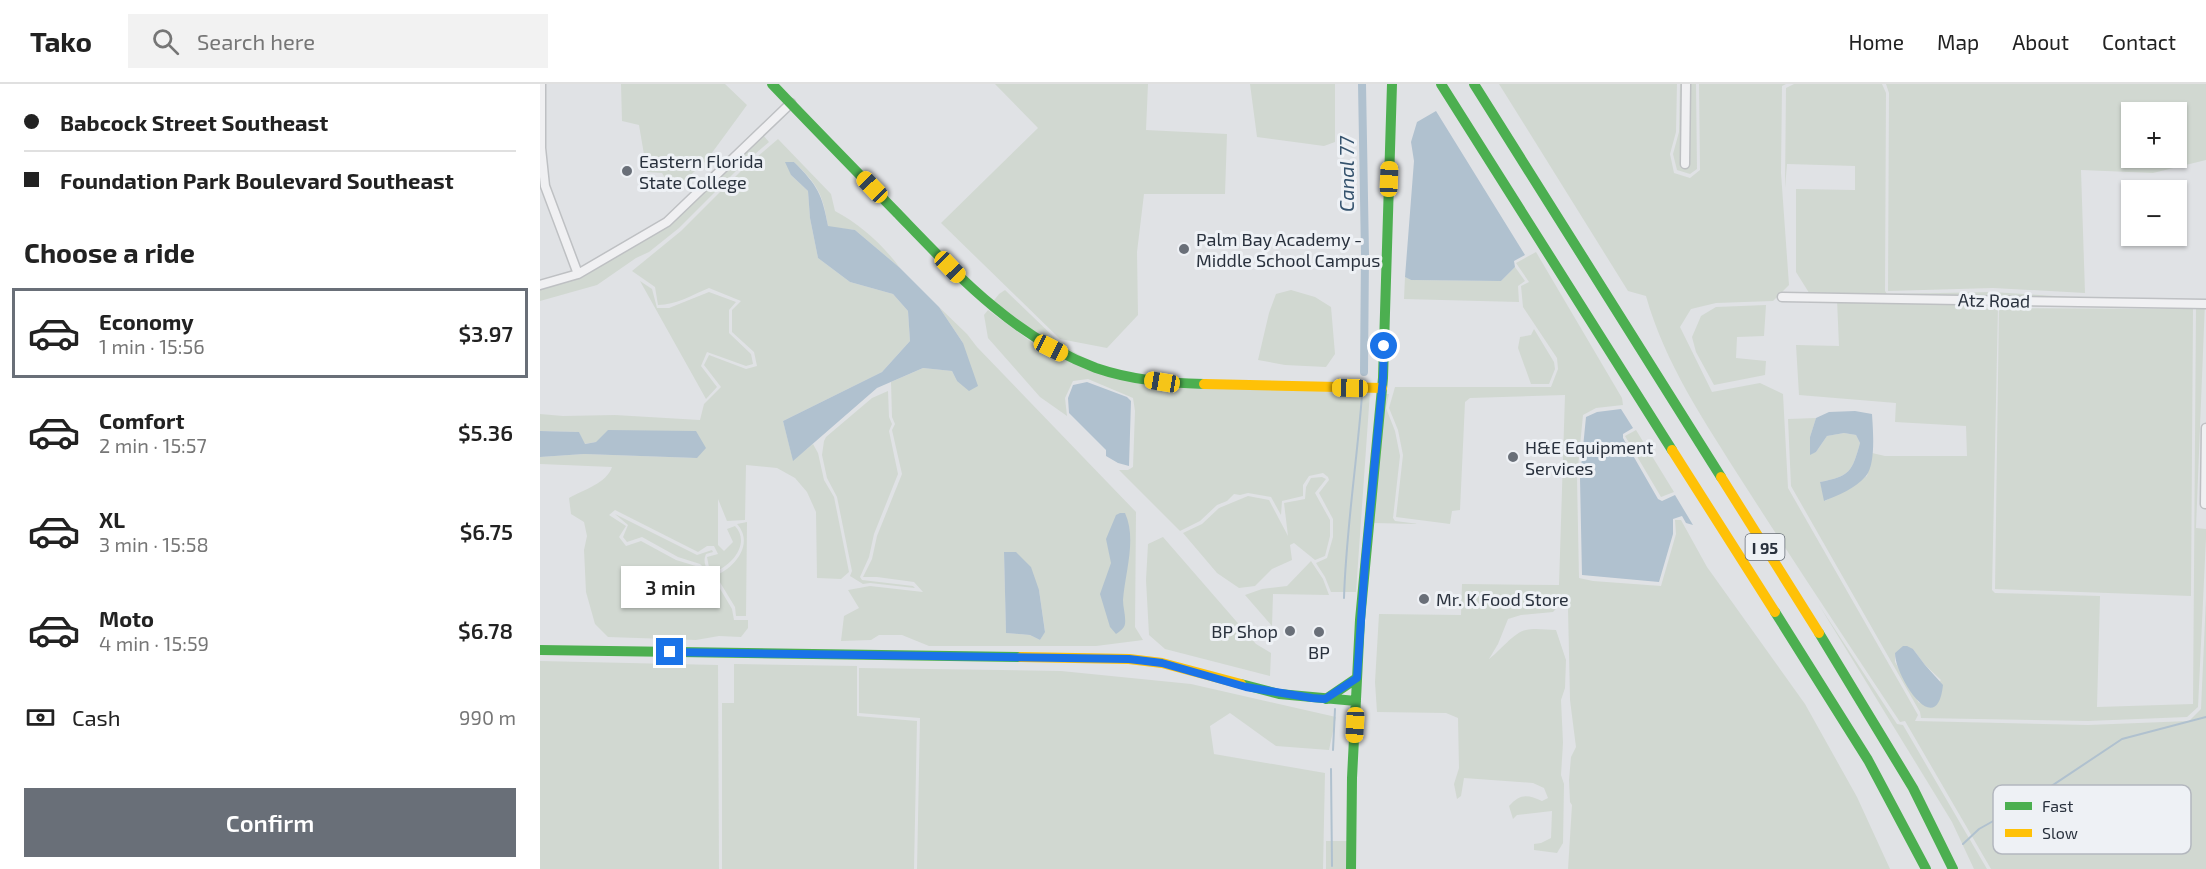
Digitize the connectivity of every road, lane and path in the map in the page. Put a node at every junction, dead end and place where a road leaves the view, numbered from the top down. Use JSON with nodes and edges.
{"nodes":[{"id":1,"x":540,"y":84,"type":"edge"},
{"id":2,"x":772,"y":84,"type":"edge"},
{"id":3,"x":1392,"y":84,"type":"edge"},
{"id":4,"x":1441,"y":84,"type":"edge"},
{"id":5,"x":1474,"y":84,"type":"edge"},
{"id":6,"x":1686,"y":84,"type":"edge"},
{"id":7,"x":791,"y":103,"type":"junction"},
{"id":8,"x":1685,"y":164,"type":"dead end"},
{"id":9,"x":578,"y":274,"type":"junction"},
{"id":10,"x":540,"y":285,"type":"edge"},
{"id":11,"x":1782,"y":297,"type":"dead end"},
{"id":12,"x":2206,"y":304,"type":"edge"},
{"id":13,"x":1382,"y":388,"type":"junction"},
{"id":14,"x":2206,"y":428,"type":"edge"},
{"id":15,"x":2205,"y":504,"type":"edge"},
{"id":16,"x":540,"y":650,"type":"edge"},
{"id":17,"x":1357,"y":678,"type":"junction"},
{"id":18,"x":1325,"y":699,"type":"junction"},
{"id":19,"x":1356,"y":701,"type":"junction"},
{"id":20,"x":1351,"y":869,"type":"edge"},
{"id":21,"x":1926,"y":869,"type":"edge"},
{"id":22,"x":1953,"y":869,"type":"edge"}],
"edges":[{"from":1,"to":9,"type":"street"},
{"from":2,"to":7,"type":"main road"},
{"from":3,"to":13,"type":"main road"},
{"from":4,"to":21,"type":"main road","number":"I 95"},
{"from":5,"to":22,"type":"main road","number":"I 95"},
{"from":6,"to":8,"type":"street"},
{"from":7,"to":9,"type":"street"},
{"from":7,"to":13,"type":"main road"},
{"from":9,"to":10,"type":"street"},
{"from":11,"to":12,"type":"street","name":"Atz Road"},
{"from":13,"to":17,"type":"main road"},
{"from":14,"to":15,"type":"street"},
{"from":16,"to":18,"type":"main road"},
{"from":17,"to":18,"type":"main road"},
{"from":17,"to":19,"type":"main road"},
{"from":18,"to":19,"type":"main road"},
{"from":19,"to":20,"type":"main road"}]}
